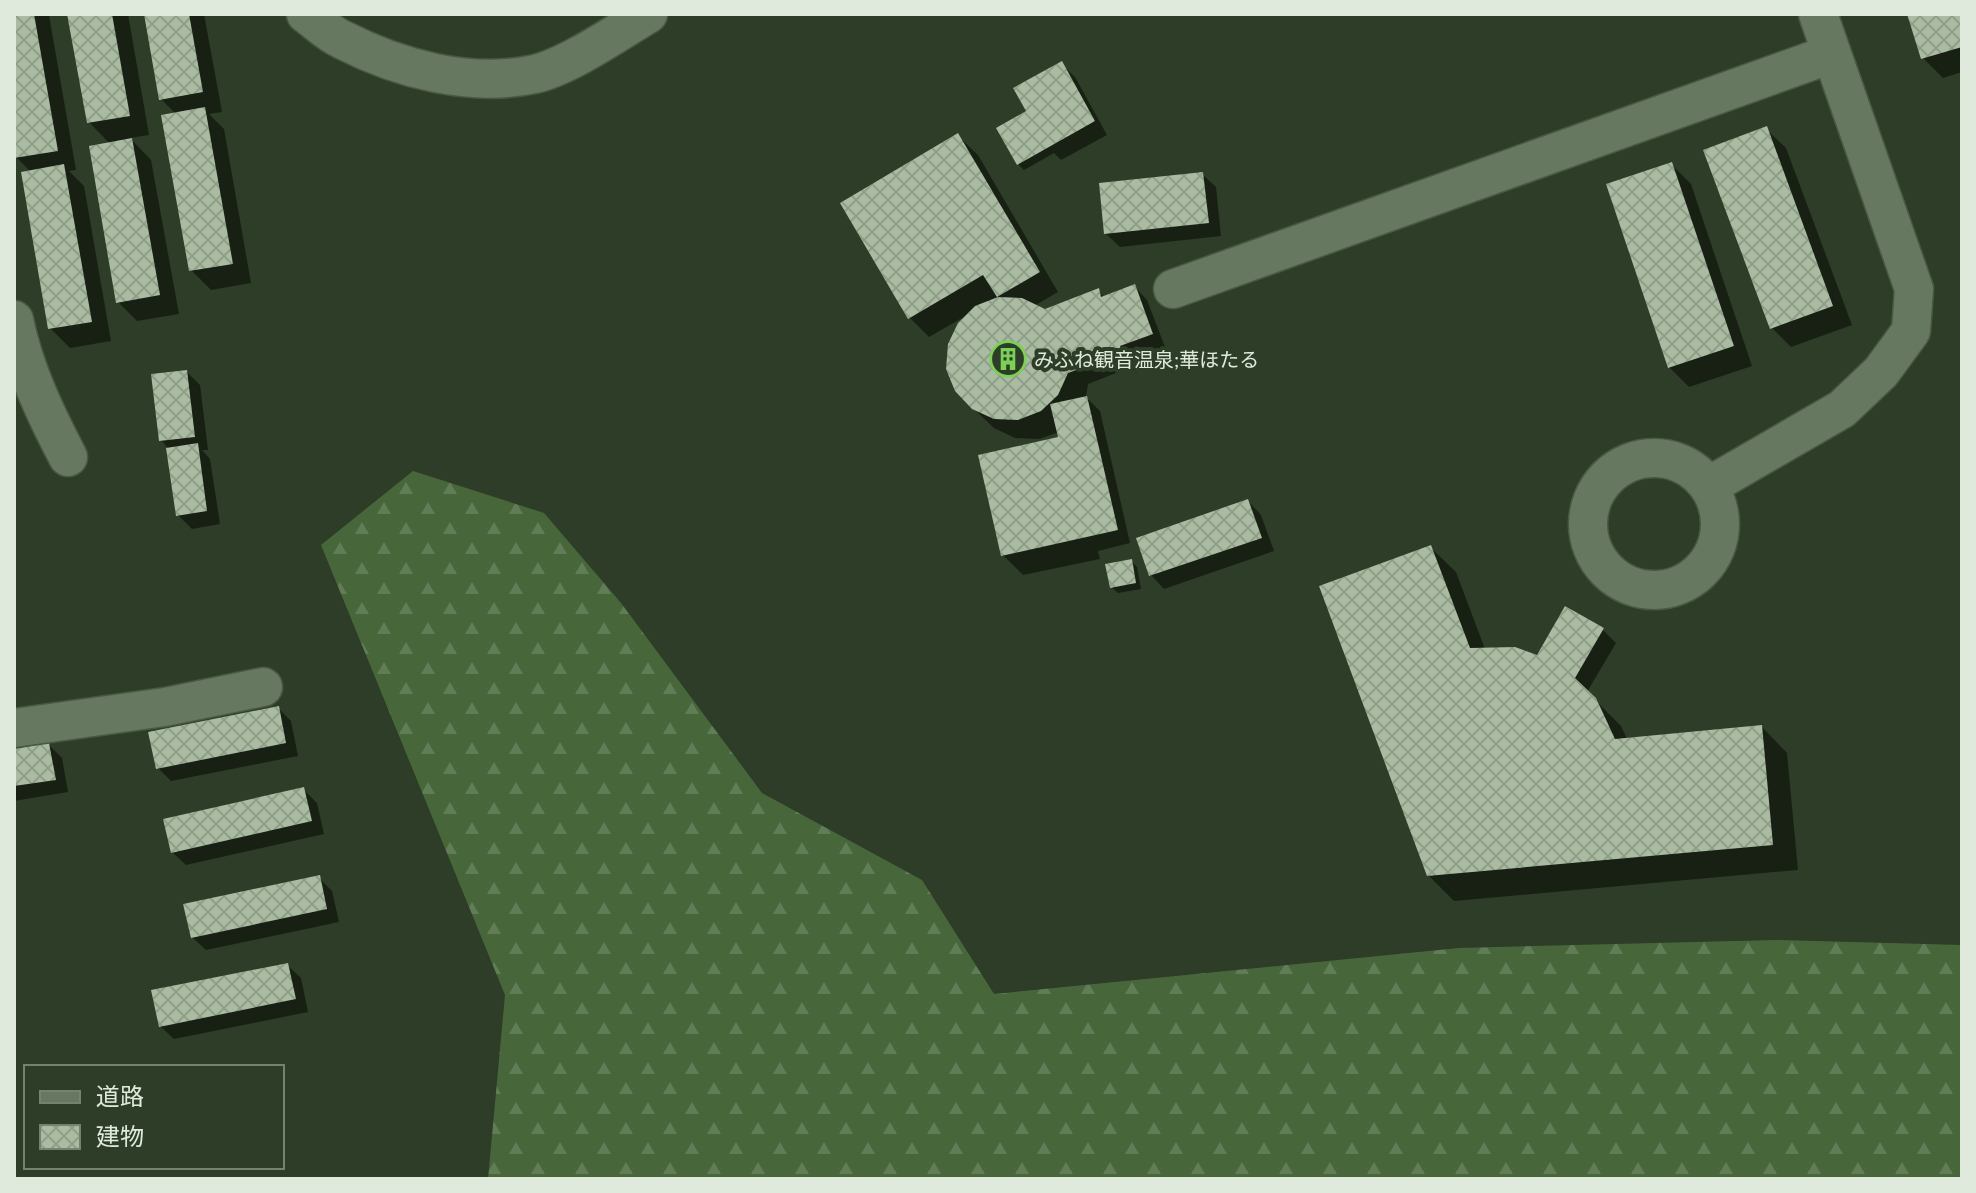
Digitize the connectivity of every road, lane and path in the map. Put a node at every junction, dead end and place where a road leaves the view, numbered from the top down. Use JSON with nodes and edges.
{"nodes":[{"id":1,"x":306,"y":14,"type":"edge"},
{"id":2,"x":648,"y":14,"type":"edge"},
{"id":3,"x":1818,"y":14,"type":"edge"},
{"id":4,"x":1831,"y":54,"type":"junction"},
{"id":5,"x":1173,"y":289,"type":"dead end"},
{"id":6,"x":14,"y":320,"type":"edge"},
{"id":7,"x":68,"y":457,"type":"dead end"},
{"id":8,"x":1709,"y":486,"type":"dead end"},
{"id":9,"x":263,"y":687,"type":"dead end"},
{"id":10,"x":14,"y":728,"type":"edge"}],
"edges":[{"from":1,"to":2,"type":"street"},
{"from":3,"to":4,"type":"street"},
{"from":4,"to":5,"type":"street"},
{"from":4,"to":8,"type":"street"},
{"from":6,"to":7,"type":"street"},
{"from":9,"to":10,"type":"street"}]}
